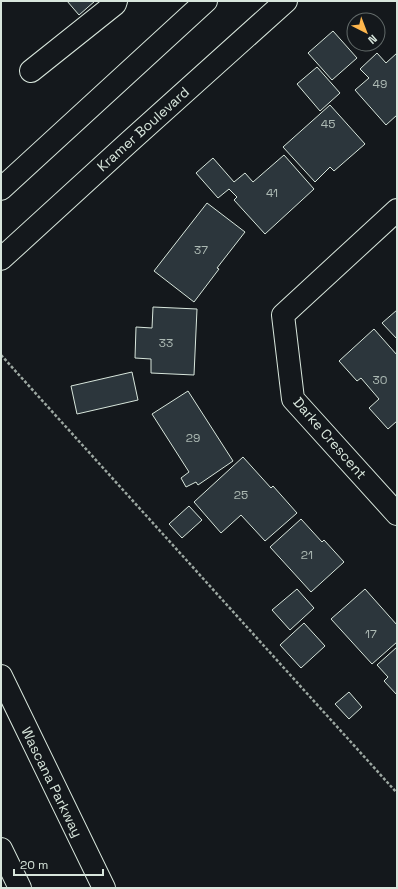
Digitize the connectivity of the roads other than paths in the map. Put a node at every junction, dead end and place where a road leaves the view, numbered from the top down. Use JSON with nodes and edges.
{"nodes":[{"id":1,"x":116,"y":1,"type":"edge"},
{"id":2,"x":206,"y":1,"type":"edge"},
{"id":3,"x":286,"y":1,"type":"edge"},
{"id":4,"x":31,"y":71,"type":"dead end"},
{"id":5,"x":1,"y":189,"type":"edge"},
{"id":6,"x":397,"y":210,"type":"edge"},
{"id":7,"x":1,"y":259,"type":"edge"},
{"id":8,"x":397,"y":514,"type":"edge"},
{"id":9,"x":1,"y":676,"type":"edge"},
{"id":10,"x":1,"y":849,"type":"edge"},
{"id":11,"x":20,"y":888,"type":"edge"},
{"id":12,"x":104,"y":888,"type":"edge"}],
"edges":[{"from":1,"to":4,"type":"street"},
{"from":2,"to":5,"type":"street"},
{"from":3,"to":7,"type":"street","name":"Kramer Boulevard"},
{"from":6,"to":8,"type":"street","name":"Darke Crescent"},
{"from":9,"to":12,"type":"street","name":"Wascana Parkway"},
{"from":10,"to":11,"type":"street"}]}
